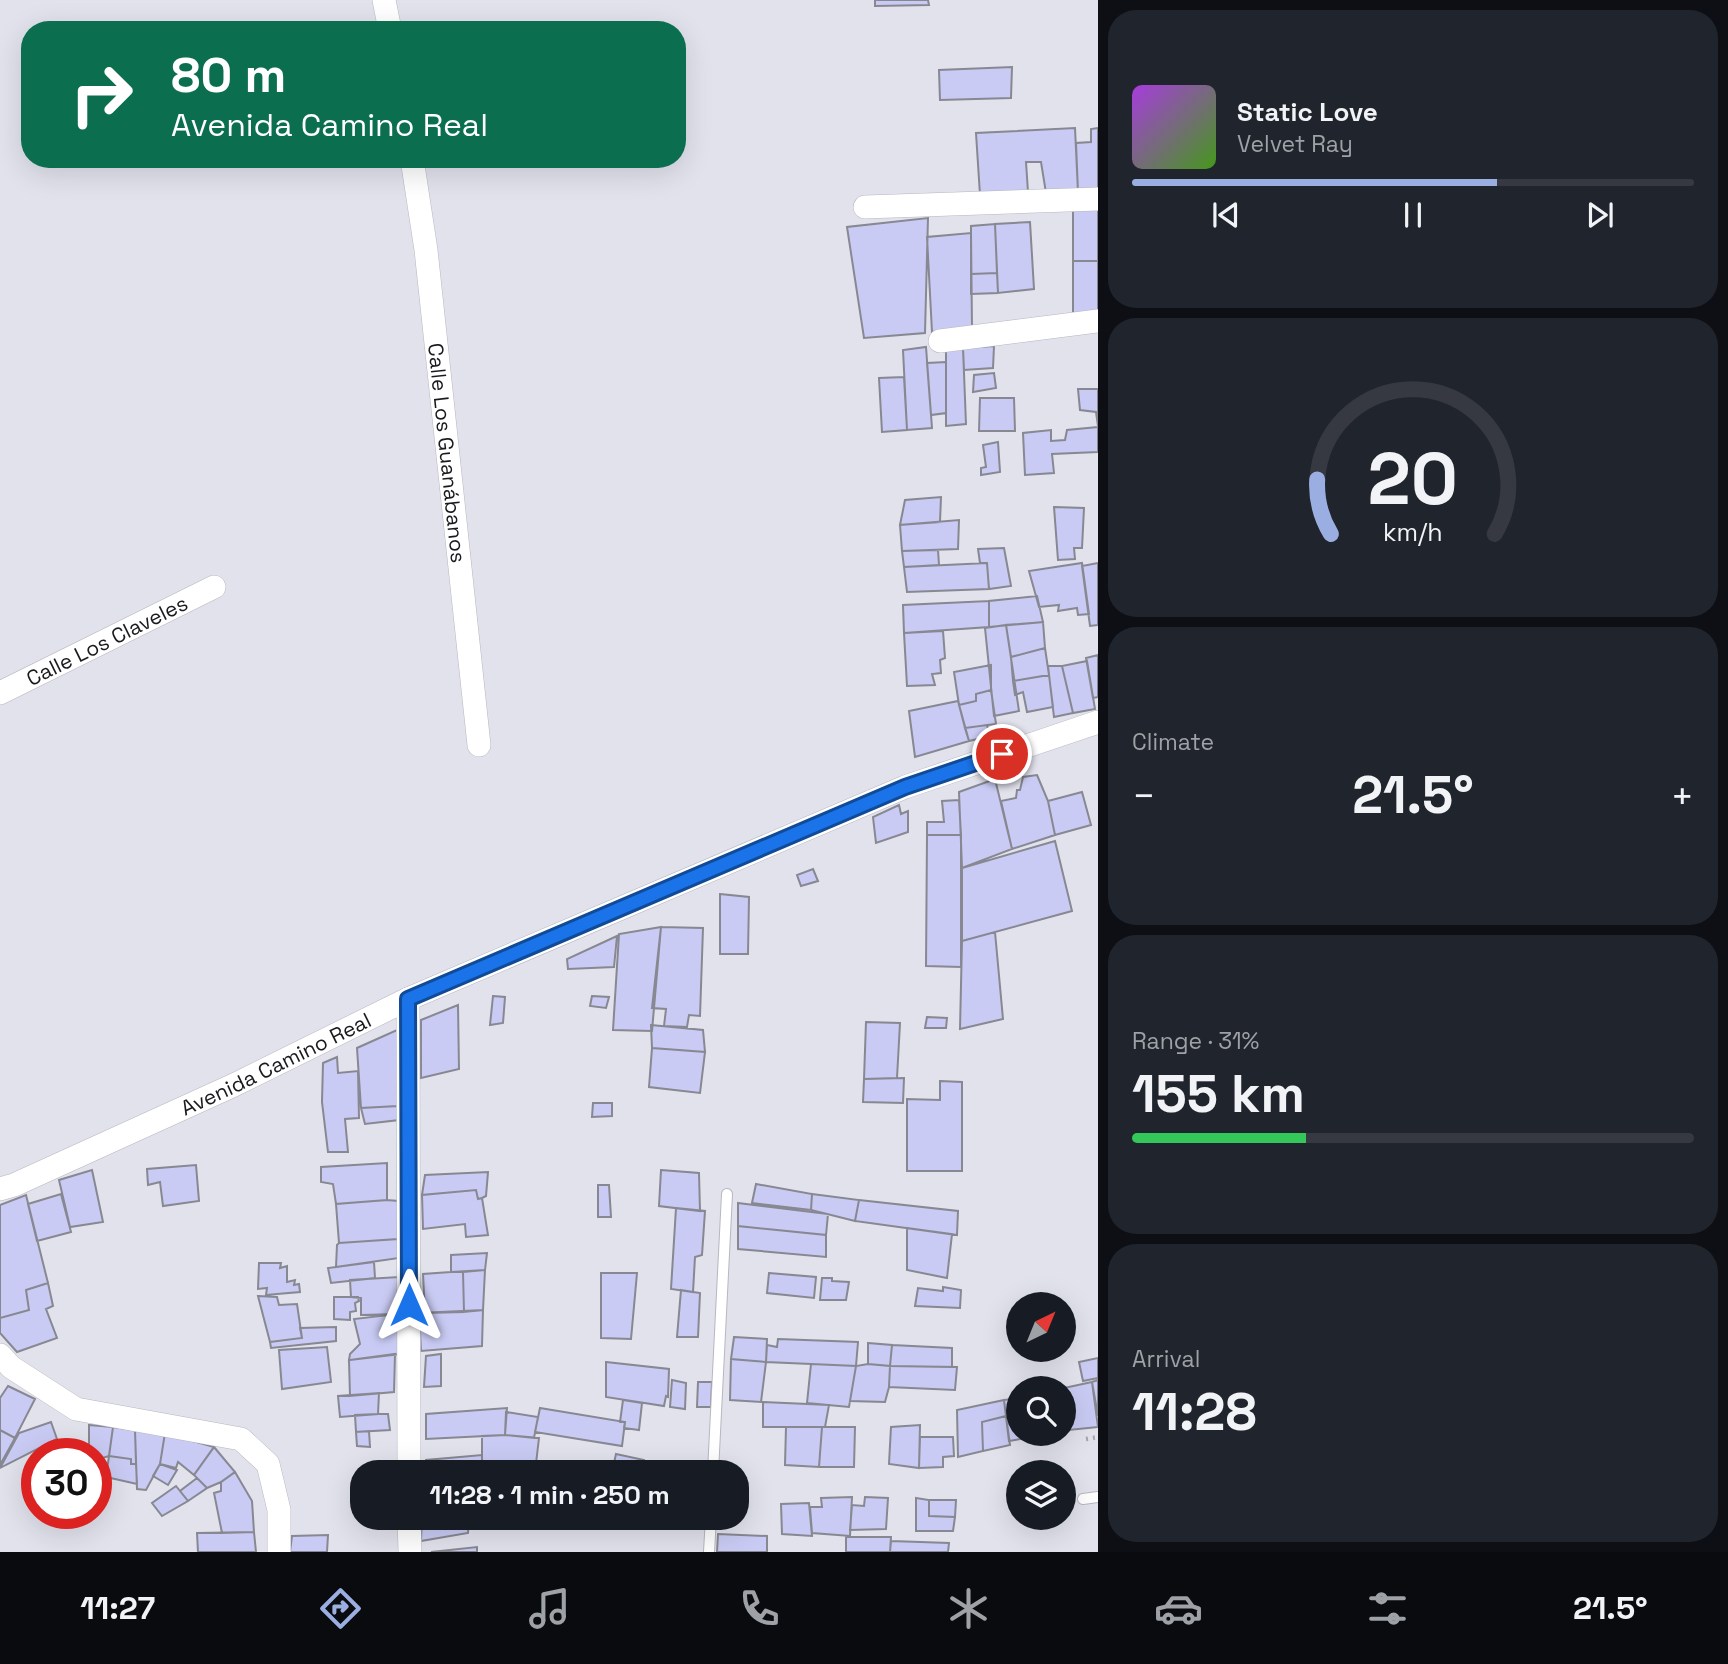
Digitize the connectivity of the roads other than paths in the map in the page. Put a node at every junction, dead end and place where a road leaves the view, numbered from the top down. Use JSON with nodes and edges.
{"nodes":[{"id":1,"x":384,"y":0,"type":"edge"},
{"id":2,"x":388,"y":21,"type":"edge"},
{"id":3,"x":413,"y":168,"type":"edge"},
{"id":4,"x":1098,"y":199,"type":"edge"},
{"id":5,"x":865,"y":207,"type":"dead end"},
{"id":6,"x":1098,"y":321,"type":"edge"},
{"id":7,"x":940,"y":341,"type":"dead end"},
{"id":8,"x":214,"y":587,"type":"dead end"},
{"id":9,"x":0,"y":693,"type":"edge"},
{"id":10,"x":1098,"y":722,"type":"edge"},
{"id":11,"x":478,"y":745,"type":"dead end"},
{"id":12,"x":408,"y":999,"type":"junction"},
{"id":13,"x":0,"y":1189,"type":"edge"},
{"id":14,"x":727,"y":1194,"type":"dead end"},
{"id":15,"x":0,"y":1355,"type":"edge"},
{"id":16,"x":409,"y":1460,"type":"edge"},
{"id":17,"x":714,"y":1460,"type":"edge"},
{"id":18,"x":1098,"y":1497,"type":"edge"},
{"id":19,"x":1083,"y":1499,"type":"dead end"},
{"id":20,"x":409,"y":1530,"type":"edge"},
{"id":21,"x":710,"y":1530,"type":"edge"},
{"id":22,"x":279,"y":1552,"type":"edge"},
{"id":23,"x":410,"y":1552,"type":"edge"},
{"id":24,"x":709,"y":1552,"type":"edge"}],
"edges":[{"from":1,"to":2,"type":"street"},
{"from":3,"to":11,"type":"street","name":"Calle Los Guanábanos"},
{"from":4,"to":5,"type":"street"},
{"from":6,"to":7,"type":"street"},
{"from":8,"to":9,"type":"street","name":"Calle Los Claveles"},
{"from":10,"to":12,"type":"street","name":"Avenida Camino Real"},
{"from":12,"to":13,"type":"street","name":"Avenida Camino Real"},
{"from":12,"to":16,"type":"street"},
{"from":14,"to":17,"type":"lane"},
{"from":15,"to":22,"type":"street"},
{"from":18,"to":19,"type":"lane"},
{"from":20,"to":23,"type":"street"},
{"from":21,"to":24,"type":"lane"}]}
